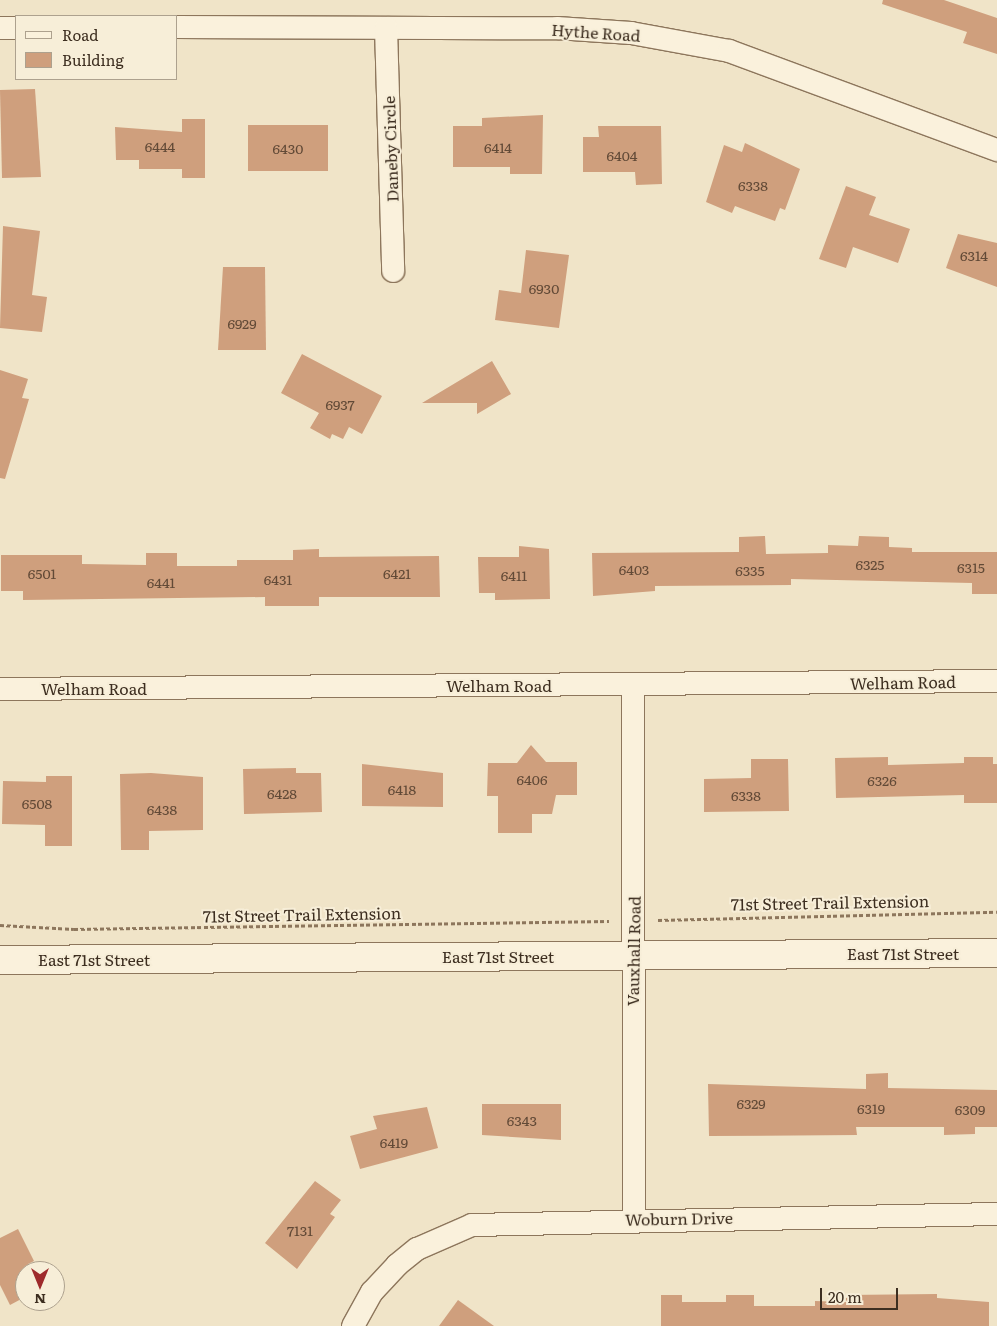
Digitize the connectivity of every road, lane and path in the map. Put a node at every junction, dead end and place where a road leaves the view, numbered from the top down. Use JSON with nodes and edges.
{"nodes":[{"id":1,"x":178,"y":27,"type":"edge"},
{"id":2,"x":0,"y":28,"type":"edge"},
{"id":3,"x":15,"y":28,"type":"edge"},
{"id":4,"x":386,"y":28,"type":"junction"},
{"id":5,"x":997,"y":150,"type":"edge"},
{"id":6,"x":393,"y":271,"type":"dead end"},
{"id":7,"x":997,"y":681,"type":"edge"},
{"id":8,"x":633,"y":684,"type":"junction"},
{"id":9,"x":0,"y":689,"type":"edge"},
{"id":10,"x":997,"y":912,"type":"edge"},
{"id":11,"x":664,"y":920,"type":"dead end"},
{"id":12,"x":604,"y":922,"type":"dead end"},
{"id":13,"x":0,"y":925,"type":"edge"},
{"id":14,"x":997,"y":953,"type":"edge"},
{"id":15,"x":631,"y":955,"type":"junction"},
{"id":16,"x":0,"y":960,"type":"edge"},
{"id":17,"x":997,"y":1214,"type":"edge"},
{"id":18,"x":634,"y":1219,"type":"junction"},
{"id":19,"x":353,"y":1326,"type":"edge"}],
"edges":[{"from":1,"to":4,"type":"street","name":"Hythe Road"},
{"from":2,"to":3,"type":"street"},
{"from":4,"to":5,"type":"street","name":"Hythe Road"},
{"from":4,"to":6,"type":"street","name":"Daneby Circle"},
{"from":7,"to":8,"type":"street","name":"Welham Road"},
{"from":8,"to":9,"type":"street","name":"Welham Road"},
{"from":8,"to":15,"type":"street","name":"Vauxhall Road"},
{"from":10,"to":11,"type":"path","name":"71st Street Trail Extension"},
{"from":12,"to":13,"type":"path","name":"71st Street Trail Extension"},
{"from":14,"to":15,"type":"main road","name":"East 71st Street"},
{"from":15,"to":16,"type":"main road","name":"East 71st Street"},
{"from":15,"to":18,"type":"street","name":"Vauxhall Road"},
{"from":17,"to":18,"type":"street","name":"Woburn Drive"},
{"from":18,"to":19,"type":"street","name":"Woburn Drive"}]}
